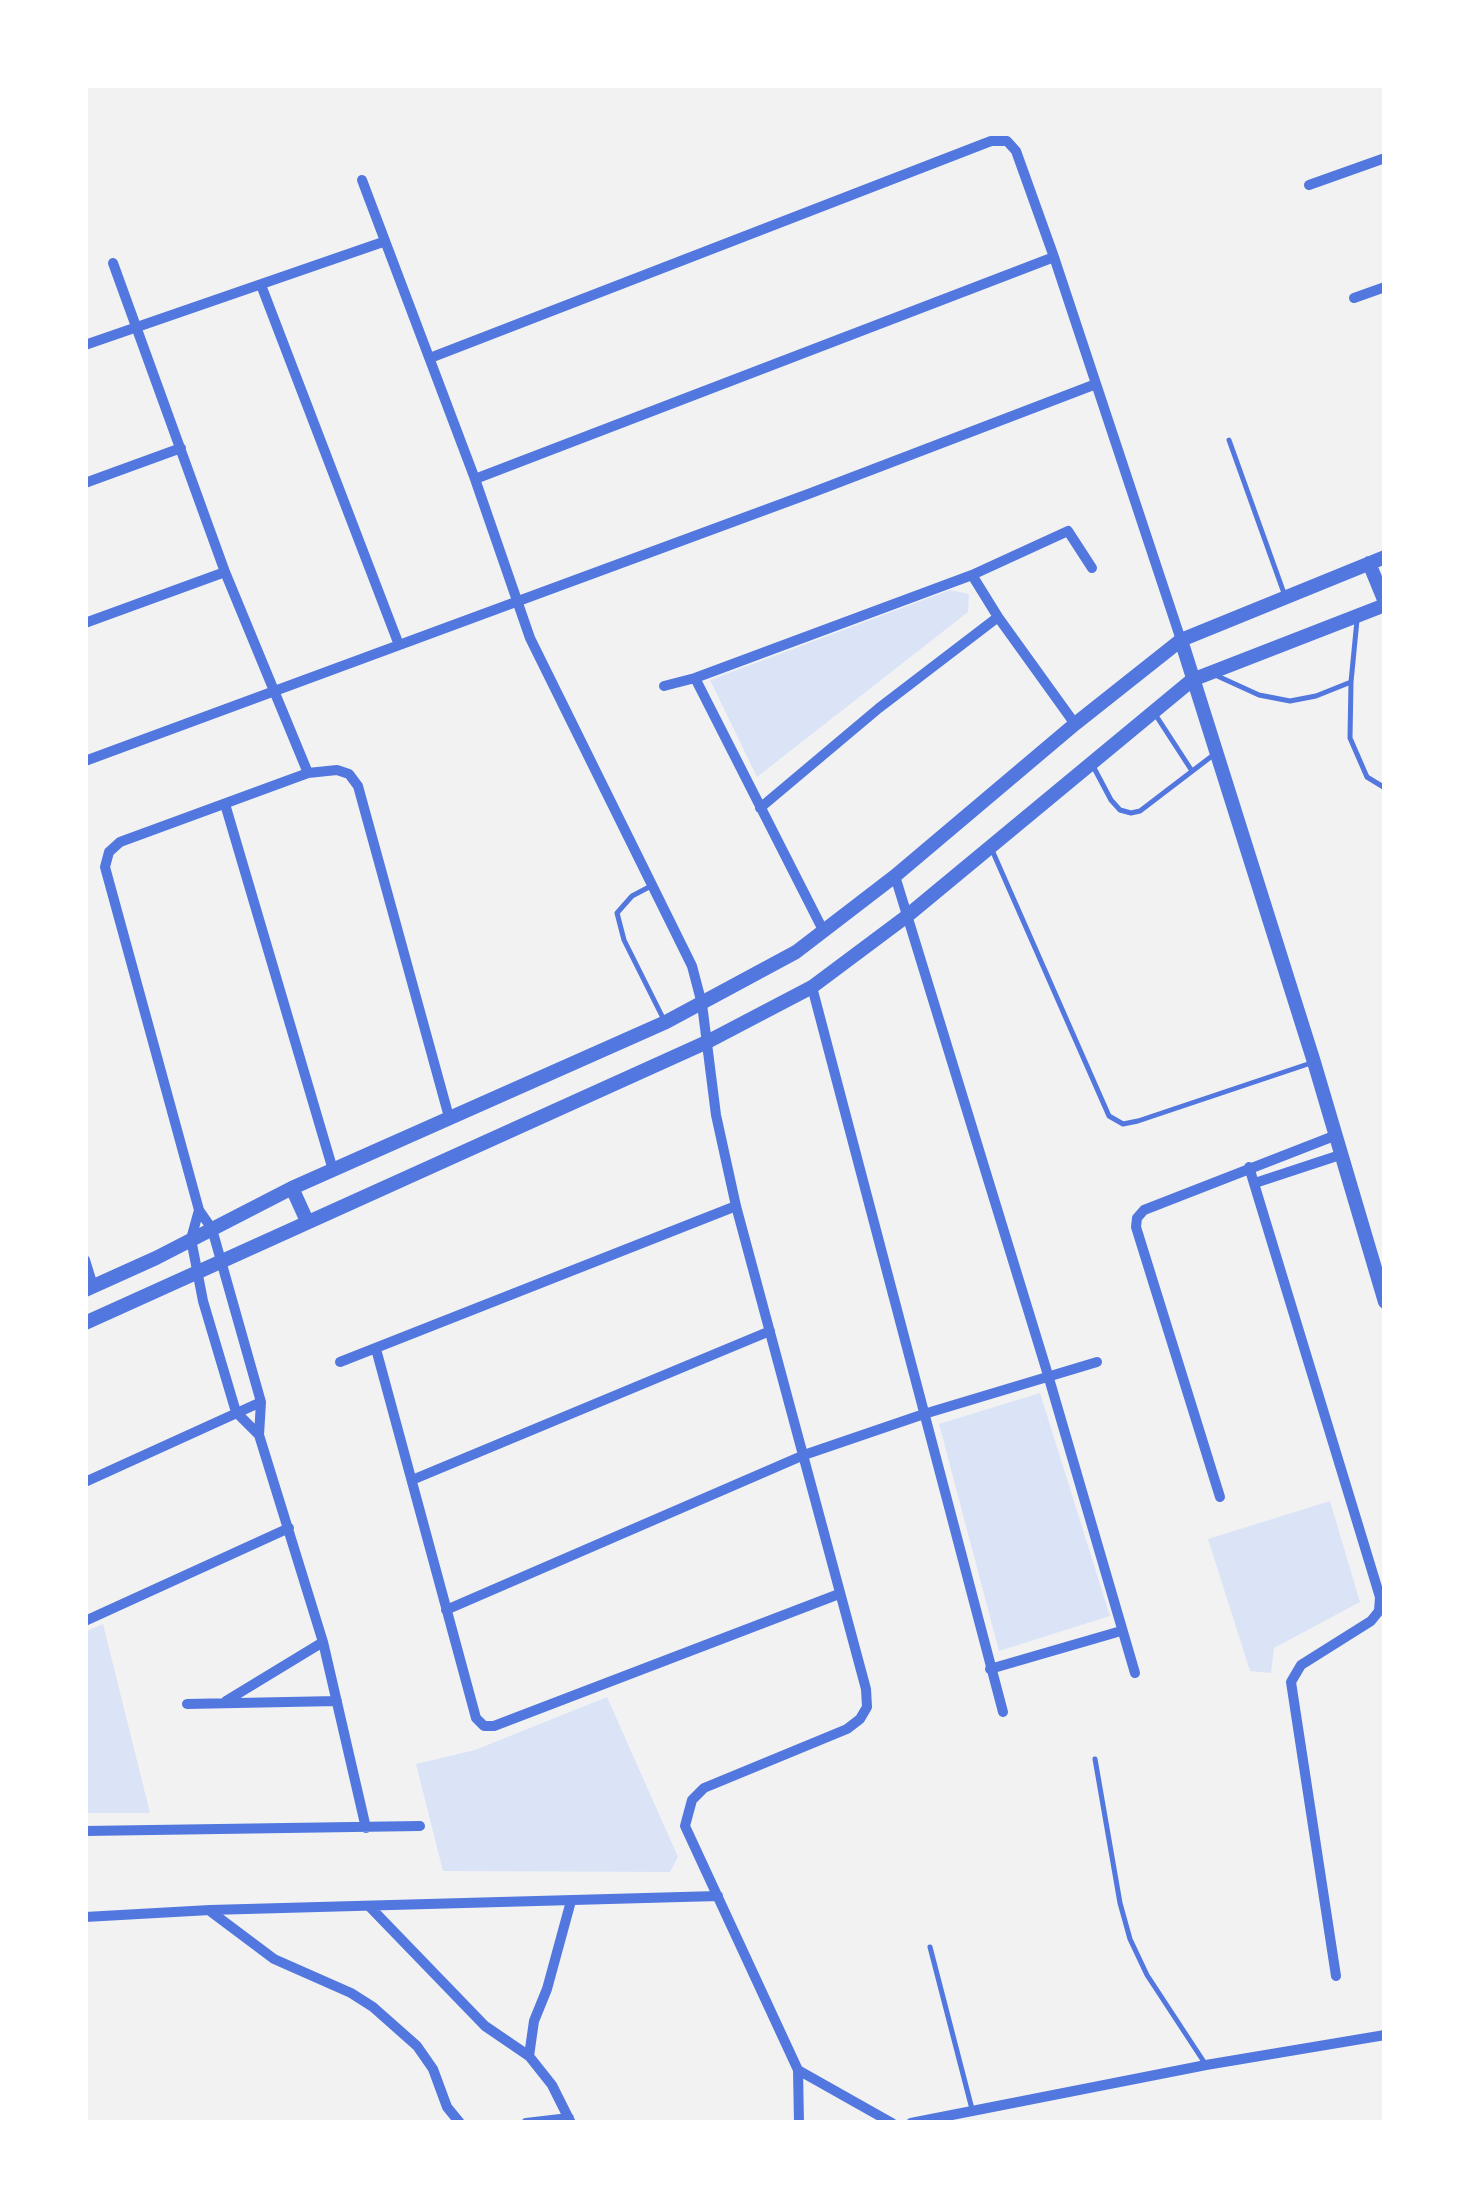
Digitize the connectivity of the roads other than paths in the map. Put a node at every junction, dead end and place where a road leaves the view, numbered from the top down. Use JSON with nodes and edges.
{"nodes":[{"id":1,"x":1385,"y":158,"type":"edge"},
{"id":2,"x":362,"y":180,"type":"dead end"},
{"id":3,"x":1309,"y":185,"type":"dead end"},
{"id":4,"x":383,"y":242,"type":"junction"},
{"id":5,"x":1054,"y":256,"type":"junction"},
{"id":6,"x":113,"y":263,"type":"dead end"},
{"id":7,"x":261,"y":285,"type":"junction"},
{"id":8,"x":1385,"y":286,"type":"edge"},
{"id":9,"x":1354,"y":298,"type":"dead end"},
{"id":10,"x":136,"y":327,"type":"junction"},
{"id":11,"x":85,"y":345,"type":"edge"},
{"id":12,"x":430,"y":358,"type":"junction"},
{"id":13,"x":1096,"y":384,"type":"junction"},
{"id":14,"x":1229,"y":440,"type":"dead end"},
{"id":15,"x":181,"y":448,"type":"junction"},
{"id":16,"x":475,"y":479,"type":"junction"},
{"id":17,"x":85,"y":483,"type":"edge"},
{"id":18,"x":1385,"y":558,"type":"edge"},
{"id":19,"x":1369,"y":564,"type":"junction"},
{"id":20,"x":1092,"y":568,"type":"dead end"},
{"id":21,"x":226,"y":572,"type":"junction"},
{"id":22,"x":972,"y":575,"type":"junction"},
{"id":23,"x":1286,"y":599,"type":"junction"},
{"id":24,"x":517,"y":602,"type":"junction"},
{"id":25,"x":1385,"y":603,"type":"edge"},
{"id":26,"x":1357,"y":616,"type":"junction"},
{"id":27,"x":998,"y":617,"type":"junction"},
{"id":28,"x":85,"y":623,"type":"edge"},
{"id":29,"x":1182,"y":640,"type":"junction"},
{"id":30,"x":399,"y":646,"type":"junction"},
{"id":31,"x":1210,"y":673,"type":"junction"},
{"id":32,"x":696,"y":678,"type":"junction"},
{"id":33,"x":1192,"y":680,"type":"junction"},
{"id":34,"x":1351,"y":682,"type":"junction"},
{"id":35,"x":664,"y":686,"type":"dead end"},
{"id":36,"x":274,"y":690,"type":"junction"},
{"id":37,"x":1154,"y":712,"type":"junction"},
{"id":38,"x":1075,"y":724,"type":"junction"},
{"id":39,"x":1215,"y":753,"type":"junction"},
{"id":40,"x":85,"y":761,"type":"edge"},
{"id":41,"x":1092,"y":763,"type":"junction"},
{"id":42,"x":1192,"y":771,"type":"junction"},
{"id":43,"x":308,"y":773,"type":"junction"},
{"id":44,"x":1385,"y":788,"type":"edge"},
{"id":45,"x":225,"y":804,"type":"junction"},
{"id":46,"x":760,"y":808,"type":"junction"},
{"id":47,"x":991,"y":847,"type":"junction"},
{"id":48,"x":895,"y":876,"type":"junction"},
{"id":49,"x":651,"y":886,"type":"junction"},
{"id":50,"x":907,"y":916,"type":"junction"},
{"id":51,"x":824,"y":932,"type":"junction"},
{"id":52,"x":812,"y":987,"type":"junction"},
{"id":53,"x":702,"y":1004,"type":"junction"},
{"id":54,"x":666,"y":1022,"type":"junction"},
{"id":55,"x":707,"y":1042,"type":"junction"},
{"id":56,"x":1314,"y":1062,"type":"junction"},
{"id":57,"x":450,"y":1117,"type":"junction"},
{"id":58,"x":1334,"y":1136,"type":"junction"},
{"id":59,"x":1340,"y":1154,"type":"junction"},
{"id":60,"x":1249,"y":1167,"type":"junction"},
{"id":61,"x":333,"y":1170,"type":"junction"},
{"id":62,"x":1255,"y":1183,"type":"junction"},
{"id":63,"x":292,"y":1188,"type":"junction"},
{"id":64,"x":736,"y":1206,"type":"junction"},
{"id":65,"x":199,"y":1210,"type":"junction"},
{"id":66,"x":307,"y":1221,"type":"junction"},
{"id":67,"x":212,"y":1228,"type":"junction"},
{"id":68,"x":191,"y":1239,"type":"junction"},
{"id":69,"x":85,"y":1260,"type":"edge"},
{"id":70,"x":220,"y":1260,"type":"junction"},
{"id":71,"x":196,"y":1272,"type":"junction"},
{"id":72,"x":89,"y":1288,"type":"edge"},
{"id":73,"x":1385,"y":1302,"type":"edge"},
{"id":74,"x":85,"y":1322,"type":"edge"},
{"id":75,"x":770,"y":1331,"type":"junction"},
{"id":76,"x":376,"y":1350,"type":"junction"},
{"id":77,"x":340,"y":1362,"type":"dead end"},
{"id":78,"x":1097,"y":1362,"type":"dead end"},
{"id":79,"x":1048,"y":1375,"type":"junction"},
{"id":80,"x":261,"y":1402,"type":"junction"},
{"id":81,"x":236,"y":1412,"type":"junction"},
{"id":82,"x":924,"y":1414,"type":"junction"},
{"id":83,"x":259,"y":1435,"type":"junction"},
{"id":84,"x":804,"y":1456,"type":"junction"},
{"id":85,"x":412,"y":1480,"type":"junction"},
{"id":86,"x":85,"y":1482,"type":"edge"},
{"id":87,"x":1220,"y":1498,"type":"dead end"},
{"id":88,"x":289,"y":1528,"type":"junction"},
{"id":89,"x":839,"y":1594,"type":"junction"},
{"id":90,"x":446,"y":1610,"type":"junction"},
{"id":91,"x":85,"y":1621,"type":"edge"},
{"id":92,"x":1121,"y":1630,"type":"junction"},
{"id":93,"x":323,"y":1642,"type":"junction"},
{"id":94,"x":990,"y":1669,"type":"junction"},
{"id":95,"x":1134,"y":1673,"type":"dead end"},
{"id":96,"x":337,"y":1701,"type":"junction"},
{"id":97,"x":225,"y":1702,"type":"junction"},
{"id":98,"x":187,"y":1704,"type":"dead end"},
{"id":99,"x":1003,"y":1712,"type":"dead end"},
{"id":100,"x":1095,"y":1759,"type":"dead end"},
{"id":101,"x":420,"y":1826,"type":"dead end"},
{"id":102,"x":366,"y":1828,"type":"junction"},
{"id":103,"x":85,"y":1831,"type":"edge"},
{"id":104,"x":718,"y":1896,"type":"junction"},
{"id":105,"x":571,"y":1900,"type":"junction"},
{"id":106,"x":370,"y":1906,"type":"junction"},
{"id":107,"x":210,"y":1910,"type":"junction"},
{"id":108,"x":85,"y":1917,"type":"edge"},
{"id":109,"x":930,"y":1947,"type":"dead end"},
{"id":110,"x":1336,"y":1976,"type":"dead end"},
{"id":111,"x":1385,"y":2035,"type":"edge"},
{"id":112,"x":529,"y":2056,"type":"junction"},
{"id":113,"x":1206,"y":2065,"type":"junction"},
{"id":114,"x":798,"y":2070,"type":"junction"},
{"id":115,"x":972,"y":2109,"type":"junction"},
{"id":116,"x":570,"y":2120,"type":"edge"},
{"id":117,"x":454,"y":2122,"type":"edge"},
{"id":118,"x":526,"y":2123,"type":"edge"},
{"id":119,"x":799,"y":2123,"type":"edge"},
{"id":120,"x":892,"y":2123,"type":"edge"},
{"id":121,"x":911,"y":2123,"type":"edge"}],
"edges":[{"from":1,"to":3,"type":"street"},
{"from":2,"to":4,"type":"street"},
{"from":4,"to":7,"type":"street"},
{"from":4,"to":12,"type":"street"},
{"from":5,"to":12,"type":"street"},
{"from":5,"to":13,"type":"street"},
{"from":5,"to":16,"type":"street"},
{"from":6,"to":10,"type":"street"},
{"from":7,"to":10,"type":"street"},
{"from":7,"to":30,"type":"street"},
{"from":8,"to":9,"type":"street"},
{"from":10,"to":11,"type":"street"},
{"from":10,"to":15,"type":"street"},
{"from":12,"to":16,"type":"street"},
{"from":13,"to":24,"type":"street"},
{"from":13,"to":29,"type":"street"},
{"from":14,"to":23,"type":"lane"},
{"from":15,"to":17,"type":"street"},
{"from":15,"to":21,"type":"street"},
{"from":16,"to":24,"type":"street"},
{"from":18,"to":19,"type":"street"},
{"from":19,"to":23,"type":"street"},
{"from":19,"to":25,"type":"street"},
{"from":20,"to":22,"type":"street"},
{"from":21,"to":28,"type":"street"},
{"from":21,"to":36,"type":"street"},
{"from":22,"to":27,"type":"street"},
{"from":22,"to":32,"type":"street"},
{"from":23,"to":29,"type":"street"},
{"from":24,"to":30,"type":"street"},
{"from":24,"to":49,"type":"street"},
{"from":25,"to":26,"type":"street"},
{"from":26,"to":31,"type":"street"},
{"from":26,"to":34,"type":"lane"},
{"from":27,"to":38,"type":"street"},
{"from":27,"to":46,"type":"street"},
{"from":29,"to":33,"type":"street"},
{"from":29,"to":38,"type":"street"},
{"from":30,"to":36,"type":"street"},
{"from":31,"to":33,"type":"street"},
{"from":31,"to":34,"type":"lane"},
{"from":32,"to":35,"type":"street"},
{"from":32,"to":46,"type":"street"},
{"from":33,"to":37,"type":"street"},
{"from":33,"to":39,"type":"street"},
{"from":34,"to":44,"type":"lane"},
{"from":36,"to":40,"type":"street"},
{"from":36,"to":43,"type":"street"},
{"from":37,"to":41,"type":"street"},
{"from":37,"to":42,"type":"lane"},
{"from":38,"to":48,"type":"street"},
{"from":39,"to":42,"type":"lane"},
{"from":39,"to":56,"type":"street"},
{"from":41,"to":42,"type":"lane"},
{"from":41,"to":47,"type":"street"},
{"from":43,"to":45,"type":"street"},
{"from":43,"to":57,"type":"street"},
{"from":45,"to":61,"type":"street"},
{"from":45,"to":65,"type":"street"},
{"from":46,"to":51,"type":"street"},
{"from":47,"to":50,"type":"street"},
{"from":47,"to":56,"type":"lane"},
{"from":48,"to":50,"type":"street"},
{"from":48,"to":51,"type":"street"},
{"from":49,"to":53,"type":"street"},
{"from":49,"to":54,"type":"lane"},
{"from":50,"to":52,"type":"street"},
{"from":50,"to":79,"type":"street"},
{"from":51,"to":53,"type":"street"},
{"from":52,"to":55,"type":"street"},
{"from":52,"to":82,"type":"street"},
{"from":53,"to":54,"type":"street"},
{"from":53,"to":55,"type":"street"},
{"from":54,"to":57,"type":"street"},
{"from":55,"to":64,"type":"street"},
{"from":55,"to":66,"type":"street"},
{"from":56,"to":58,"type":"street"},
{"from":57,"to":61,"type":"street"},
{"from":58,"to":59,"type":"street"},
{"from":58,"to":60,"type":"street"},
{"from":59,"to":62,"type":"street"},
{"from":59,"to":73,"type":"street"},
{"from":60,"to":62,"type":"street"},
{"from":60,"to":87,"type":"street"},
{"from":61,"to":63,"type":"street"},
{"from":62,"to":110,"type":"street"},
{"from":63,"to":66,"type":"street"},
{"from":63,"to":67,"type":"street"},
{"from":64,"to":75,"type":"street"},
{"from":64,"to":76,"type":"street"},
{"from":65,"to":67,"type":"street"},
{"from":65,"to":68,"type":"street"},
{"from":66,"to":70,"type":"street"},
{"from":67,"to":68,"type":"street"},
{"from":67,"to":70,"type":"street"},
{"from":68,"to":71,"type":"street"},
{"from":68,"to":72,"type":"street"},
{"from":69,"to":72,"type":"street"},
{"from":70,"to":71,"type":"street"},
{"from":70,"to":80,"type":"street"},
{"from":71,"to":74,"type":"street"},
{"from":71,"to":81,"type":"street"},
{"from":75,"to":84,"type":"street"},
{"from":75,"to":85,"type":"street"},
{"from":76,"to":77,"type":"street"},
{"from":76,"to":85,"type":"street"},
{"from":78,"to":79,"type":"street"},
{"from":79,"to":82,"type":"street"},
{"from":79,"to":92,"type":"street"},
{"from":80,"to":81,"type":"street"},
{"from":80,"to":83,"type":"street"},
{"from":81,"to":83,"type":"street"},
{"from":81,"to":86,"type":"street"},
{"from":82,"to":84,"type":"street"},
{"from":82,"to":94,"type":"street"},
{"from":83,"to":88,"type":"street"},
{"from":84,"to":89,"type":"street"},
{"from":84,"to":90,"type":"street"},
{"from":85,"to":90,"type":"street"},
{"from":88,"to":91,"type":"street"},
{"from":88,"to":93,"type":"street"},
{"from":89,"to":90,"type":"street"},
{"from":89,"to":104,"type":"street"},
{"from":92,"to":94,"type":"street"},
{"from":92,"to":95,"type":"street"},
{"from":93,"to":96,"type":"street"},
{"from":93,"to":97,"type":"street"},
{"from":94,"to":99,"type":"street"},
{"from":96,"to":97,"type":"street"},
{"from":96,"to":102,"type":"street"},
{"from":97,"to":98,"type":"street"},
{"from":100,"to":113,"type":"lane"},
{"from":101,"to":102,"type":"street"},
{"from":102,"to":103,"type":"street"},
{"from":104,"to":105,"type":"street"},
{"from":104,"to":114,"type":"street"},
{"from":105,"to":106,"type":"street"},
{"from":105,"to":112,"type":"street"},
{"from":106,"to":107,"type":"street"},
{"from":106,"to":112,"type":"street"},
{"from":107,"to":108,"type":"street"},
{"from":107,"to":117,"type":"street"},
{"from":109,"to":115,"type":"lane"},
{"from":111,"to":113,"type":"street"},
{"from":112,"to":116,"type":"street"},
{"from":113,"to":115,"type":"street"},
{"from":114,"to":119,"type":"street"},
{"from":114,"to":120,"type":"street"},
{"from":115,"to":121,"type":"street"},
{"from":116,"to":118,"type":"street"}]}
